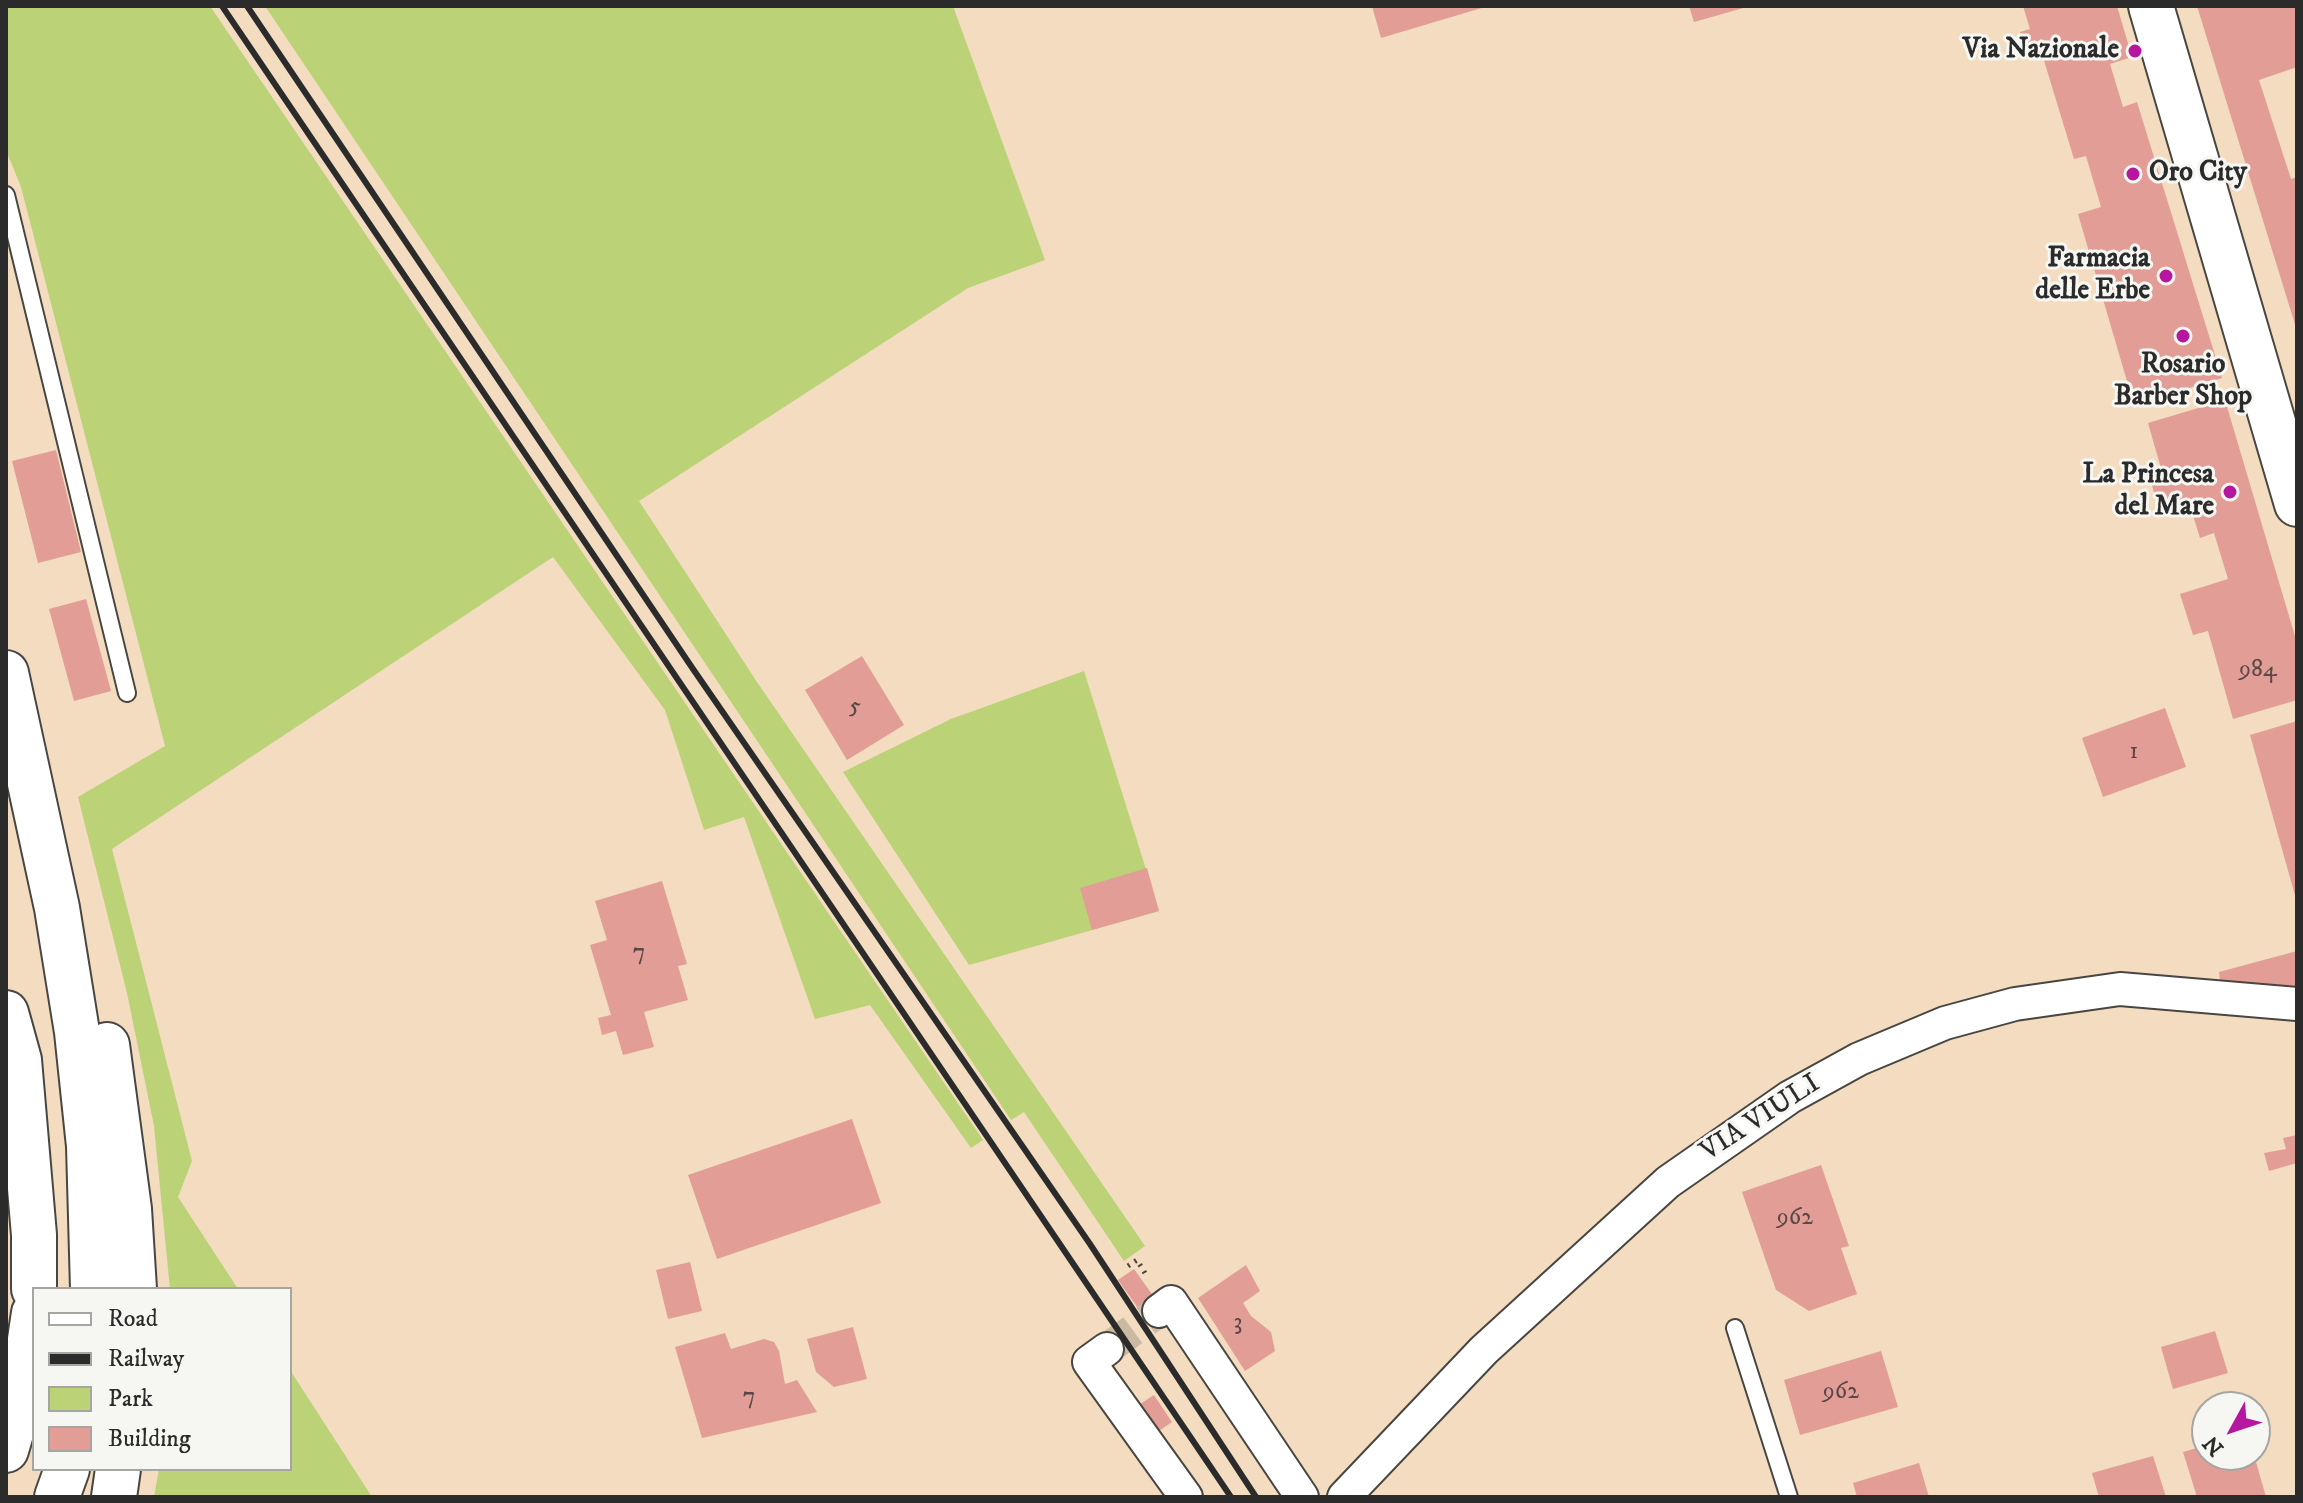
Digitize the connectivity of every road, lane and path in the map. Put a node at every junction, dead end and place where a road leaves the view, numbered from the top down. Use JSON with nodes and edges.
{"nodes":[{"id":1,"x":2151,"y":6,"type":"edge"},
{"id":2,"x":6,"y":195,"type":"edge"},
{"id":3,"x":2297,"y":504,"type":"edge"},
{"id":4,"x":6,"y":673,"type":"edge"},
{"id":5,"x":127,"y":693,"type":"dead end"},
{"id":6,"x":57,"y":908,"type":"junction"},
{"id":7,"x":2297,"y":1004,"type":"edge"},
{"id":8,"x":6,"y":1013,"type":"edge"},
{"id":9,"x":34,"y":1287,"type":"edge"},
{"id":10,"x":93,"y":1287,"type":"edge"},
{"id":11,"x":134,"y":1287,"type":"edge"},
{"id":12,"x":1159,"y":1311,"type":"dead end"},
{"id":13,"x":32,"y":1326,"type":"edge"},
{"id":14,"x":1735,"y":1328,"type":"dead end"},
{"id":15,"x":1107,"y":1349,"type":"tunnel mouth"},
{"id":16,"x":6,"y":1450,"type":"edge"},
{"id":17,"x":66,"y":1471,"type":"edge"},
{"id":18,"x":118,"y":1471,"type":"edge"},
{"id":19,"x":57,"y":1497,"type":"edge"},
{"id":20,"x":114,"y":1497,"type":"edge"},
{"id":21,"x":1186,"y":1497,"type":"edge"},
{"id":22,"x":1302,"y":1497,"type":"edge"},
{"id":23,"x":1344,"y":1497,"type":"edge"},
{"id":24,"x":1789,"y":1497,"type":"edge"}],
"edges":[{"from":1,"to":3,"type":"main road"},
{"from":2,"to":5,"type":"lane"},
{"from":4,"to":6,"type":"main road"},
{"from":6,"to":10,"type":"main road"},
{"from":6,"to":11,"type":"main road"},
{"from":7,"to":23,"type":"street","name":"VIA VIULI"},
{"from":8,"to":9,"type":"main road"},
{"from":12,"to":22,"type":"street"},
{"from":13,"to":16,"type":"main road"},
{"from":14,"to":24,"type":"lane"},
{"from":15,"to":21,"type":"street"},
{"from":17,"to":19,"type":"main road"},
{"from":18,"to":20,"type":"main road"}]}
